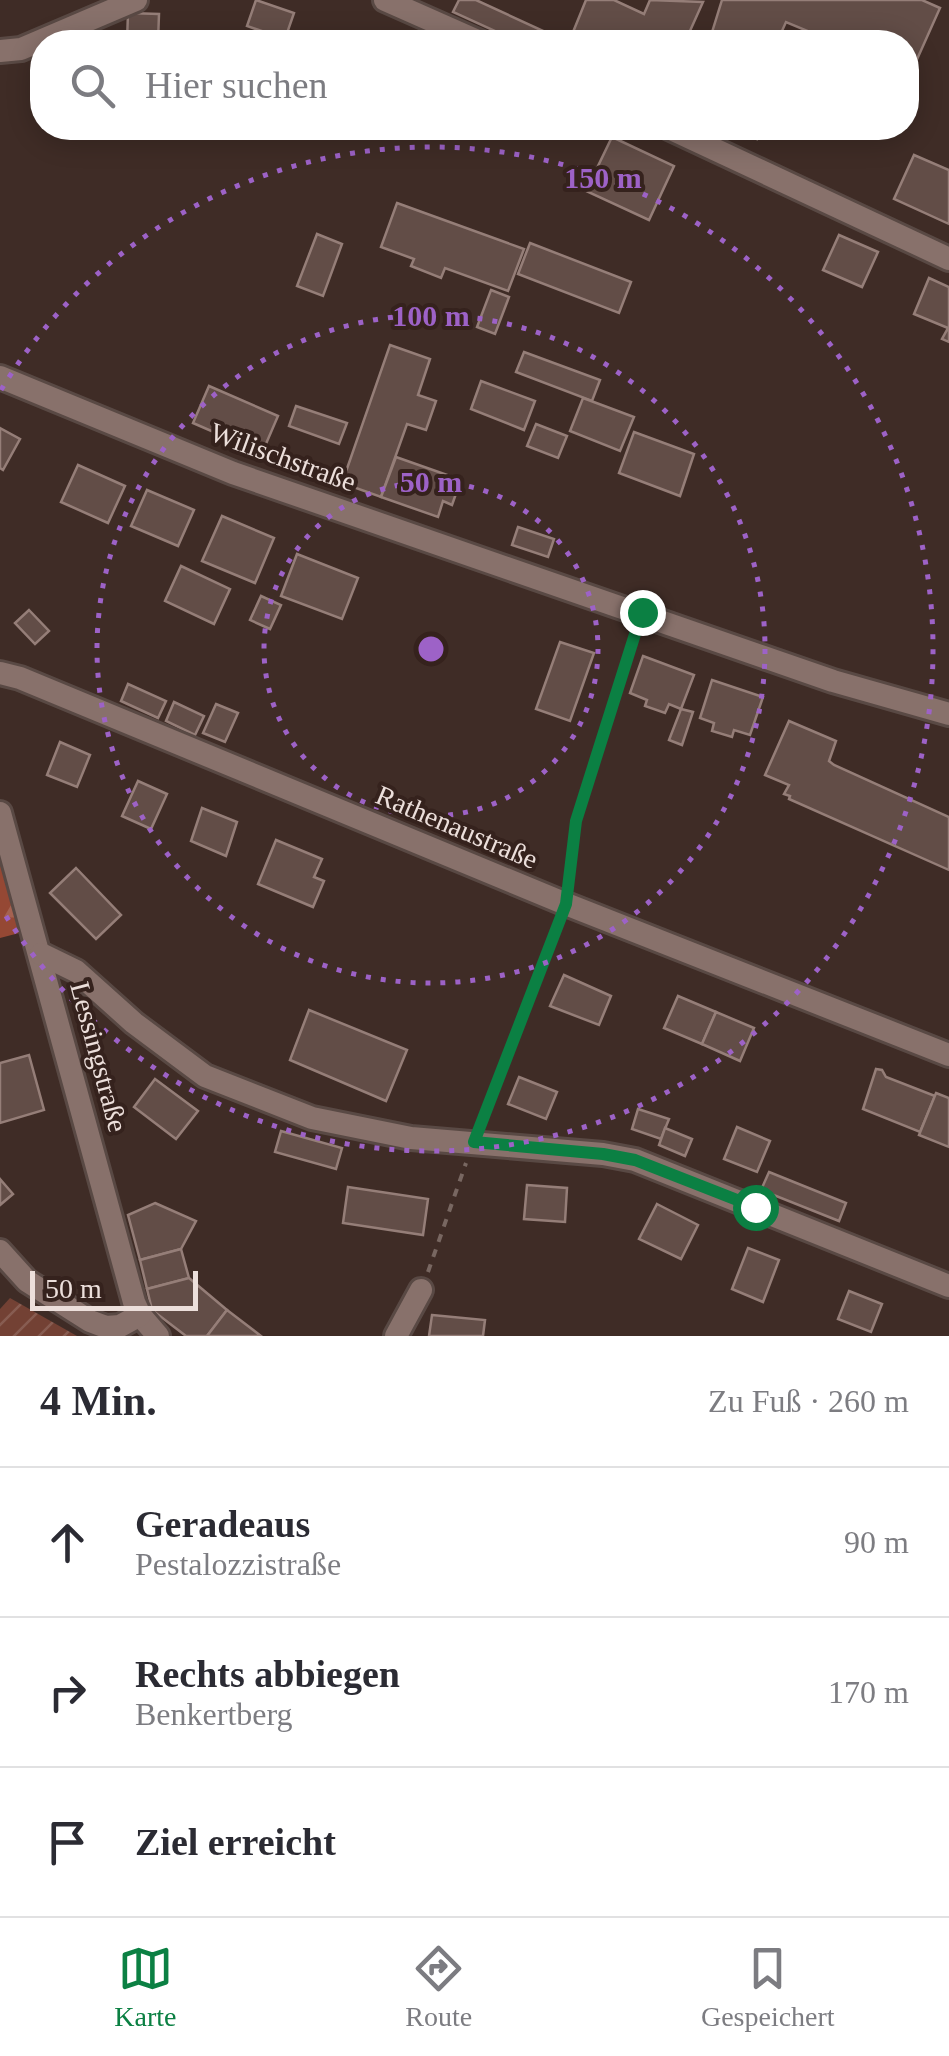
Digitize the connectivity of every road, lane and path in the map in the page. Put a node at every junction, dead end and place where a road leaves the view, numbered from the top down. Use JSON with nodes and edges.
{"nodes":[{"id":1,"x":136,"y":0,"type":"edge"},
{"id":2,"x":385,"y":0,"type":"edge"},
{"id":3,"x":66,"y":30,"type":"edge"},
{"id":4,"x":453,"y":30,"type":"edge"},
{"id":5,"x":30,"y":45,"type":"edge"},
{"id":6,"x":0,"y":51,"type":"edge"},
{"id":7,"x":695,"y":140,"type":"edge"},
{"id":8,"x":949,"y":259,"type":"edge"},
{"id":9,"x":0,"y":377,"type":"edge"},
{"id":10,"x":642,"y":612,"type":"junction"},
{"id":11,"x":0,"y":673,"type":"edge"},
{"id":12,"x":949,"y":714,"type":"edge"},
{"id":13,"x":0,"y":814,"type":"edge"},
{"id":14,"x":566,"y":904,"type":"junction"},
{"id":15,"x":40,"y":954,"type":"junction"},
{"id":16,"x":949,"y":1055,"type":"edge"},
{"id":17,"x":474,"y":1142,"type":"junction"},
{"id":18,"x":0,"y":1250,"type":"edge"},
{"id":19,"x":949,"y":1286,"type":"edge"},
{"id":20,"x":422,"y":1290,"type":"joint"},
{"id":21,"x":140,"y":1316,"type":"junction"},
{"id":22,"x":158,"y":1336,"type":"edge"},
{"id":23,"x":396,"y":1336,"type":"edge"}],
"edges":[{"from":1,"to":3,"type":"street"},
{"from":2,"to":4,"type":"street"},
{"from":5,"to":6,"type":"street"},
{"from":7,"to":8,"type":"street"},
{"from":9,"to":10,"type":"street","name":"Wilischstraße"},
{"from":10,"to":12,"type":"street","name":"Wilischstraße"},
{"from":10,"to":14,"type":"path"},
{"from":11,"to":14,"type":"street","name":"Rathenaustraße"},
{"from":13,"to":15,"type":"street","name":"Lessingstraße"},
{"from":14,"to":16,"type":"street","name":"Rathenaustraße"},
{"from":14,"to":17,"type":"path"},
{"from":15,"to":17,"type":"street"},
{"from":15,"to":21,"type":"street","name":"Lessingstraße"},
{"from":17,"to":19,"type":"street"},
{"from":17,"to":20,"type":"path"},
{"from":18,"to":21,"type":"street"},
{"from":20,"to":23,"type":"street"},
{"from":21,"to":22,"type":"street"}]}
